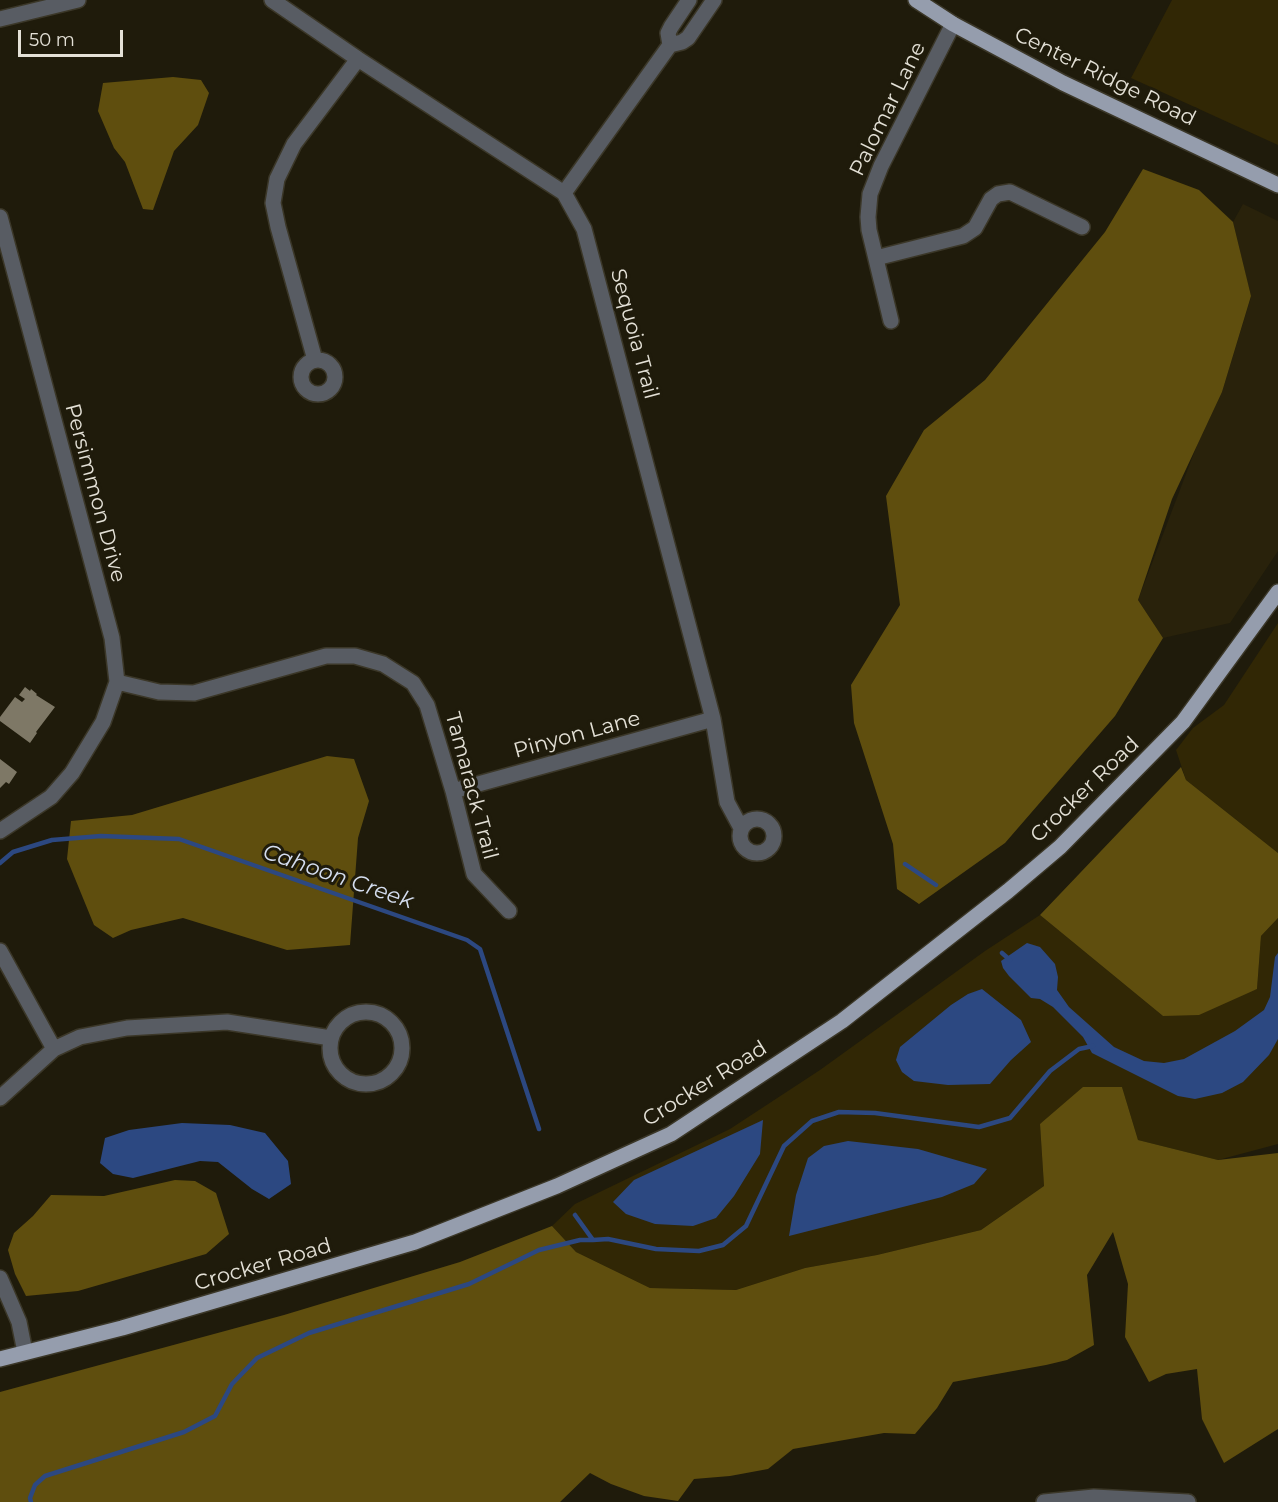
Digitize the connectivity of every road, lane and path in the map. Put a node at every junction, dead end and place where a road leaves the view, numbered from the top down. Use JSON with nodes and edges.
{"nodes":[{"id":1,"x":78,"y":0,"type":"edge"},
{"id":2,"x":272,"y":0,"type":"edge"},
{"id":3,"x":689,"y":0,"type":"edge"},
{"id":4,"x":714,"y":0,"type":"edge"},
{"id":5,"x":916,"y":0,"type":"edge"},
{"id":6,"x":0,"y":19,"type":"edge"},
{"id":7,"x":953,"y":24,"type":"junction"},
{"id":8,"x":670,"y":45,"type":"junction"},
{"id":9,"x":358,"y":59,"type":"junction"},
{"id":10,"x":1278,"y":185,"type":"edge"},
{"id":11,"x":564,"y":193,"type":"junction"},
{"id":12,"x":0,"y":217,"type":"edge"},
{"id":13,"x":1082,"y":227,"type":"dead end"},
{"id":14,"x":876,"y":258,"type":"junction"},
{"id":15,"x":891,"y":321,"type":"dead end"},
{"id":16,"x":315,"y":360,"type":"dead end"},
{"id":17,"x":1278,"y":592,"type":"edge"},
{"id":18,"x":117,"y":682,"type":"junction"},
{"id":19,"x":713,"y":719,"type":"junction"},
{"id":20,"x":453,"y":790,"type":"junction"},
{"id":21,"x":741,"y":828,"type":"dead end"},
{"id":22,"x":0,"y":831,"type":"edge"},
{"id":23,"x":509,"y":911,"type":"dead end"},
{"id":24,"x":0,"y":951,"type":"edge"},
{"id":25,"x":331,"y":1038,"type":"junction"},
{"id":26,"x":54,"y":1049,"type":"junction"},
{"id":27,"x":0,"y":1098,"type":"edge"},
{"id":28,"x":0,"y":1278,"type":"edge"},
{"id":29,"x":25,"y":1352,"type":"junction"},
{"id":30,"x":0,"y":1359,"type":"edge"},
{"id":31,"x":1044,"y":1502,"type":"edge"},
{"id":32,"x":1188,"y":1502,"type":"edge"}],
"edges":[{"from":1,"to":6,"type":"street"},
{"from":2,"to":9,"type":"street","name":"Sequoia Trail"},
{"from":3,"to":8,"type":"street"},
{"from":4,"to":8,"type":"street"},
{"from":5,"to":7,"type":"main road","name":"Center Ridge Road"},
{"from":7,"to":10,"type":"main road","name":"Center Ridge Road"},
{"from":7,"to":14,"type":"street","name":"Palomar Lane"},
{"from":8,"to":11,"type":"street"},
{"from":9,"to":11,"type":"street","name":"Sequoia Trail"},
{"from":9,"to":16,"type":"street"},
{"from":11,"to":19,"type":"street","name":"Sequoia Trail"},
{"from":12,"to":18,"type":"street","name":"Persimmon Drive"},
{"from":13,"to":14,"type":"street"},
{"from":14,"to":15,"type":"street","name":"Palomar Lane"},
{"from":17,"to":29,"type":"main road","name":"Crocker Road"},
{"from":18,"to":20,"type":"street","name":"Tamarack Trail"},
{"from":18,"to":22,"type":"street","name":"Persimmon Drive"},
{"from":19,"to":20,"type":"street","name":"Pinyon Lane"},
{"from":19,"to":21,"type":"street","name":"Sequoia Trail"},
{"from":20,"to":23,"type":"street","name":"Tamarack Trail"},
{"from":24,"to":26,"type":"street"},
{"from":25,"to":25,"type":"street"},
{"from":25,"to":26,"type":"street"},
{"from":26,"to":27,"type":"street"},
{"from":28,"to":29,"type":"street"},
{"from":29,"to":30,"type":"main road","name":"Crocker Road"},
{"from":31,"to":32,"type":"street"}]}
